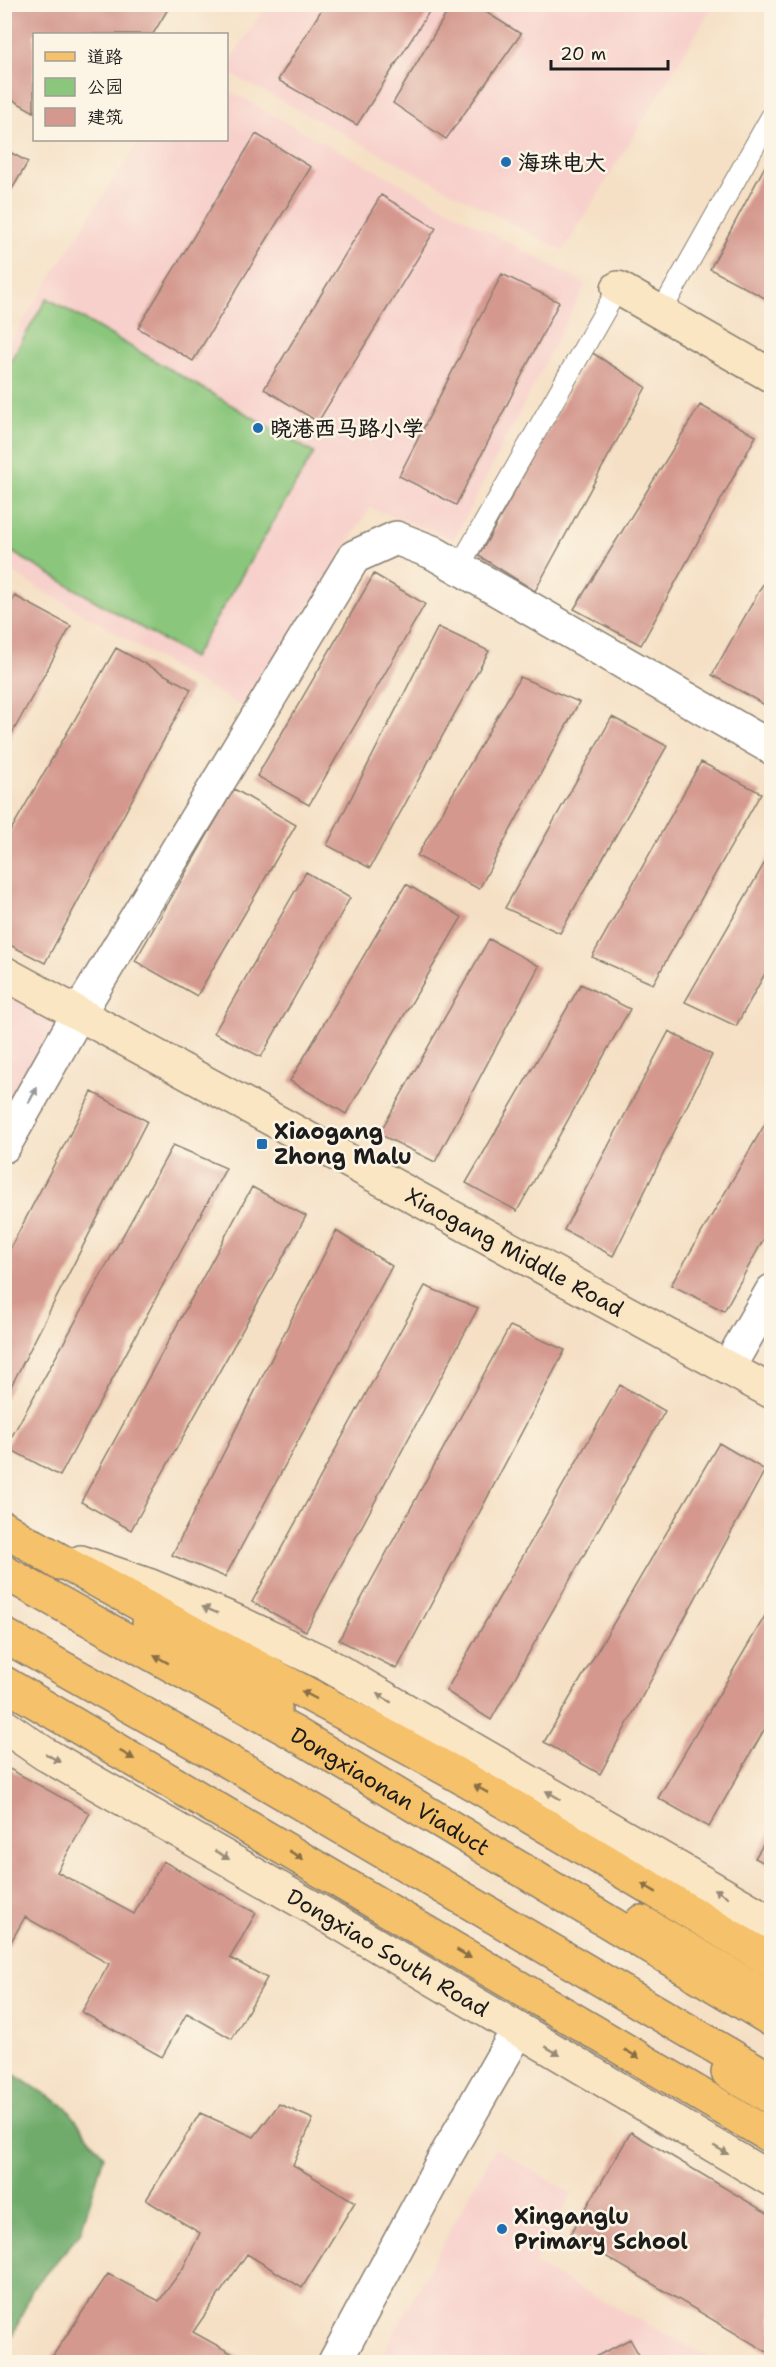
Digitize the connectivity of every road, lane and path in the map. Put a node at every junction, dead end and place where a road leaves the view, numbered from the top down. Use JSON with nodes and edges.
{"nodes":[{"id":1,"x":771,"y":115,"type":"edge"},
{"id":2,"x":618,"y":288,"type":"joint"},
{"id":3,"x":661,"y":312,"type":"junction"},
{"id":4,"x":771,"y":376,"type":"edge"},
{"id":5,"x":459,"y":567,"type":"junction"},
{"id":6,"x":771,"y":748,"type":"edge"},
{"id":7,"x":4,"y":973,"type":"edge"},
{"id":8,"x":79,"y":1013,"type":"junction"},
{"id":9,"x":4,"y":1146,"type":"edge"},
{"id":10,"x":771,"y":1291,"type":"edge"},
{"id":11,"x":728,"y":1368,"type":"junction"},
{"id":12,"x":771,"y":1392,"type":"edge"},
{"id":13,"x":4,"y":1528,"type":"edge"},
{"id":14,"x":34,"y":1546,"type":"junction"},
{"id":15,"x":4,"y":1572,"type":"edge"},
{"id":16,"x":4,"y":1635,"type":"edge"},
{"id":17,"x":4,"y":1648,"type":"edge"},
{"id":18,"x":4,"y":1683,"type":"edge"},
{"id":19,"x":4,"y":1726,"type":"edge"},
{"id":20,"x":771,"y":1923,"type":"edge"},
{"id":21,"x":771,"y":1961,"type":"edge"},
{"id":22,"x":771,"y":1999,"type":"edge"},
{"id":23,"x":771,"y":2020,"type":"edge"},
{"id":24,"x":518,"y":2030,"type":"junction"},
{"id":25,"x":771,"y":2080,"type":"edge"},
{"id":26,"x":771,"y":2098,"type":"edge"},
{"id":27,"x":771,"y":2137,"type":"edge"},
{"id":28,"x":771,"y":2180,"type":"edge"},
{"id":29,"x":335,"y":2362,"type":"edge"}],
"edges":[{"from":1,"to":3,"type":"lane"},
{"from":2,"to":3,"type":"street"},
{"from":2,"to":5,"type":"lane"},
{"from":3,"to":4,"type":"street"},
{"from":5,"to":6,"type":"street"},
{"from":5,"to":8,"type":"street"},
{"from":7,"to":8,"type":"street","name":"Xiaogang Middle Road"},
{"from":9,"to":8,"type":"street","one_way":true},
{"from":8,"to":11,"type":"street","name":"Xiaogang Middle Road"},
{"from":10,"to":11,"type":"street"},
{"from":11,"to":12,"type":"street","name":"Xiaogang Middle Road"},
{"from":13,"to":14,"type":"main road"},
{"from":20,"to":14,"type":"street","one_way":true},
{"from":21,"to":14,"type":"main road","one_way":true},
{"from":14,"to":22,"type":"main road"},
{"from":23,"to":15,"type":"main road","name":"Dongxiaonan Viaduct","one_way":true},
{"from":16,"to":25,"type":"main road"},
{"from":17,"to":26,"type":"main road"},
{"from":18,"to":27,"type":"main road","one_way":true},
{"from":19,"to":24,"type":"street","name":"Dongxiao South Road","one_way":true},
{"from":24,"to":28,"type":"street","name":"Dongxiao South Road","one_way":true},
{"from":24,"to":29,"type":"street"}]}
